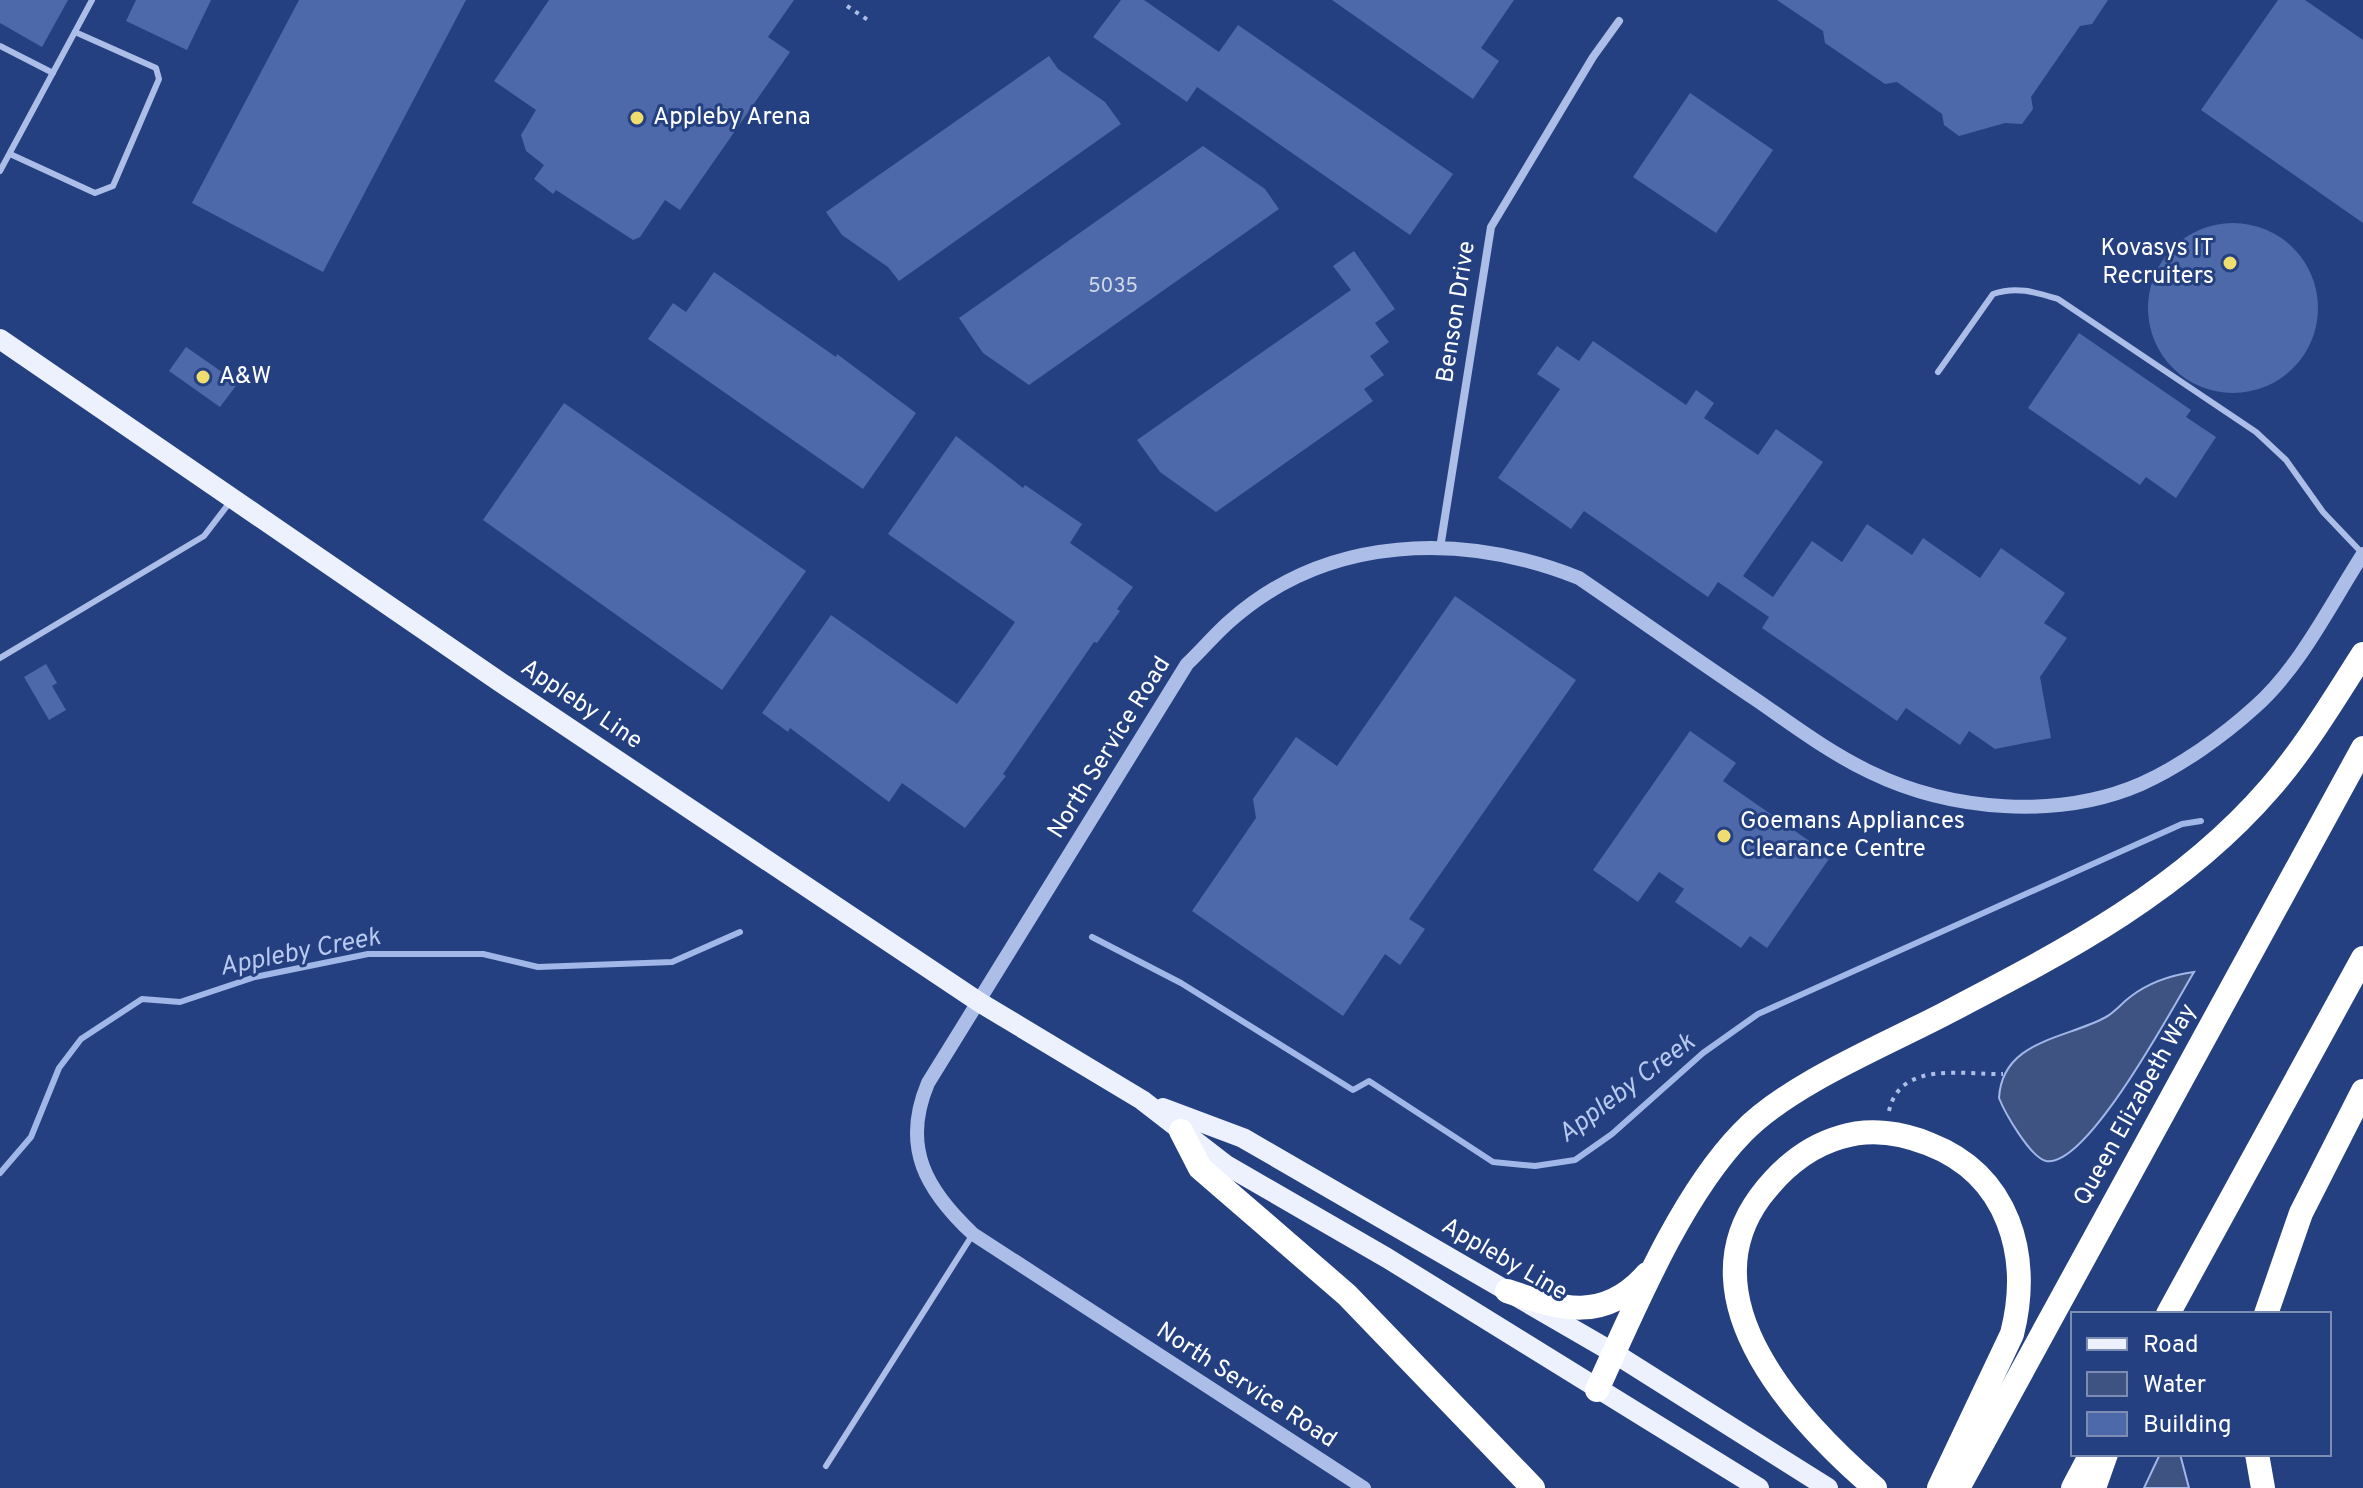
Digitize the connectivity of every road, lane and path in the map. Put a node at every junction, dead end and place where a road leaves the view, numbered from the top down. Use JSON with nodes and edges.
{"nodes":[{"id":1,"x":82,"y":0,"type":"edge"},
{"id":2,"x":91,"y":2,"type":"edge"},
{"id":3,"x":847,"y":6,"type":"dead end"},
{"id":4,"x":1619,"y":21,"type":"dead end"},
{"id":5,"x":871,"y":22,"type":"dead end"},
{"id":6,"x":75,"y":32,"type":"junction"},
{"id":7,"x":0,"y":46,"type":"edge"},
{"id":8,"x":53,"y":73,"type":"junction"},
{"id":9,"x":10,"y":154,"type":"junction"},
{"id":10,"x":0,"y":171,"type":"edge"},
{"id":11,"x":0,"y":339,"type":"edge"},
{"id":12,"x":1938,"y":372,"type":"dead end"},
{"id":13,"x":233,"y":498,"type":"junction"},
{"id":14,"x":1440,"y":548,"type":"junction"},
{"id":15,"x":2363,"y":554,"type":"edge"},
{"id":16,"x":2363,"y":654,"type":"edge"},
{"id":17,"x":0,"y":658,"type":"edge"},
{"id":18,"x":2363,"y":748,"type":"edge"},
{"id":19,"x":2363,"y":958,"type":"edge"},
{"id":20,"x":979,"y":1002,"type":"junction"},
{"id":21,"x":2003,"y":1074,"type":"dead end"},
{"id":22,"x":2363,"y":1091,"type":"edge"},
{"id":23,"x":1142,"y":1100,"type":"junction"},
{"id":24,"x":1181,"y":1131,"type":"junction"},
{"id":25,"x":1885,"y":1133,"type":"junction"},
{"id":26,"x":973,"y":1234,"type":"junction"},
{"id":27,"x":1660,"y":1260,"type":"junction"},
{"id":28,"x":1507,"y":1291,"type":"junction"},
{"id":29,"x":2169,"y":1312,"type":"edge"},
{"id":30,"x":2267,"y":1312,"type":"edge"},
{"id":31,"x":1614,"y":1353,"type":"junction"},
{"id":32,"x":1597,"y":1390,"type":"junction"},
{"id":33,"x":2090,"y":1456,"type":"edge"},
{"id":34,"x":2105,"y":1456,"type":"edge"},
{"id":35,"x":2257,"y":1456,"type":"edge"},
{"id":36,"x":826,"y":1466,"type":"dead end"},
{"id":37,"x":1364,"y":1488,"type":"edge"},
{"id":38,"x":1533,"y":1488,"type":"edge"},
{"id":39,"x":1759,"y":1488,"type":"edge"},
{"id":40,"x":1828,"y":1488,"type":"edge"},
{"id":41,"x":1875,"y":1488,"type":"edge"},
{"id":42,"x":1939,"y":1488,"type":"edge"},
{"id":43,"x":1958,"y":1488,"type":"edge"},
{"id":44,"x":2073,"y":1488,"type":"edge"},
{"id":45,"x":2094,"y":1488,"type":"edge"},
{"id":46,"x":2263,"y":1488,"type":"edge"}],
"edges":[{"from":1,"to":2,"type":"lane"},
{"from":2,"to":6,"type":"lane"},
{"from":3,"to":5,"type":"path"},
{"from":4,"to":14,"type":"street","name":"Benson Drive"},
{"from":6,"to":8,"type":"lane"},
{"from":6,"to":9,"type":"lane"},
{"from":7,"to":8,"type":"lane"},
{"from":8,"to":9,"type":"lane"},
{"from":9,"to":10,"type":"lane"},
{"from":11,"to":13,"type":"main road","name":"Appleby Line"},
{"from":12,"to":15,"type":"lane"},
{"from":13,"to":17,"type":"lane"},
{"from":13,"to":20,"type":"main road","name":"Appleby Line"},
{"from":14,"to":15,"type":"street","name":"North Service Road"},
{"from":14,"to":20,"type":"street","name":"North Service Road"},
{"from":16,"to":27,"type":"highway"},
{"from":18,"to":43,"type":"highway","name":"Queen Elizabeth Way"},
{"from":19,"to":29,"type":"highway"},
{"from":20,"to":23,"type":"main road","name":"Appleby Line"},
{"from":20,"to":26,"type":"street","name":"North Service Road"},
{"from":21,"to":25,"type":"path"},
{"from":22,"to":30,"type":"highway"},
{"from":23,"to":24,"type":"main road","name":"Appleby Line"},
{"from":23,"to":28,"type":"main road","name":"Appleby Line"},
{"from":24,"to":32,"type":"main road","name":"Appleby Line"},
{"from":24,"to":38,"type":"highway"},
{"from":25,"to":41,"type":"highway"},
{"from":25,"to":42,"type":"highway"},
{"from":26,"to":36,"type":"lane"},
{"from":26,"to":37,"type":"street","name":"North Service Road"},
{"from":27,"to":28,"type":"highway"},
{"from":27,"to":31,"type":"highway"},
{"from":28,"to":31,"type":"main road","name":"Appleby Line"},
{"from":31,"to":32,"type":"highway"},
{"from":31,"to":40,"type":"main road","name":"Appleby Line"},
{"from":32,"to":39,"type":"main road","name":"Appleby Line"},
{"from":33,"to":44,"type":"highway"},
{"from":34,"to":45,"type":"highway"},
{"from":35,"to":46,"type":"highway"}]}
